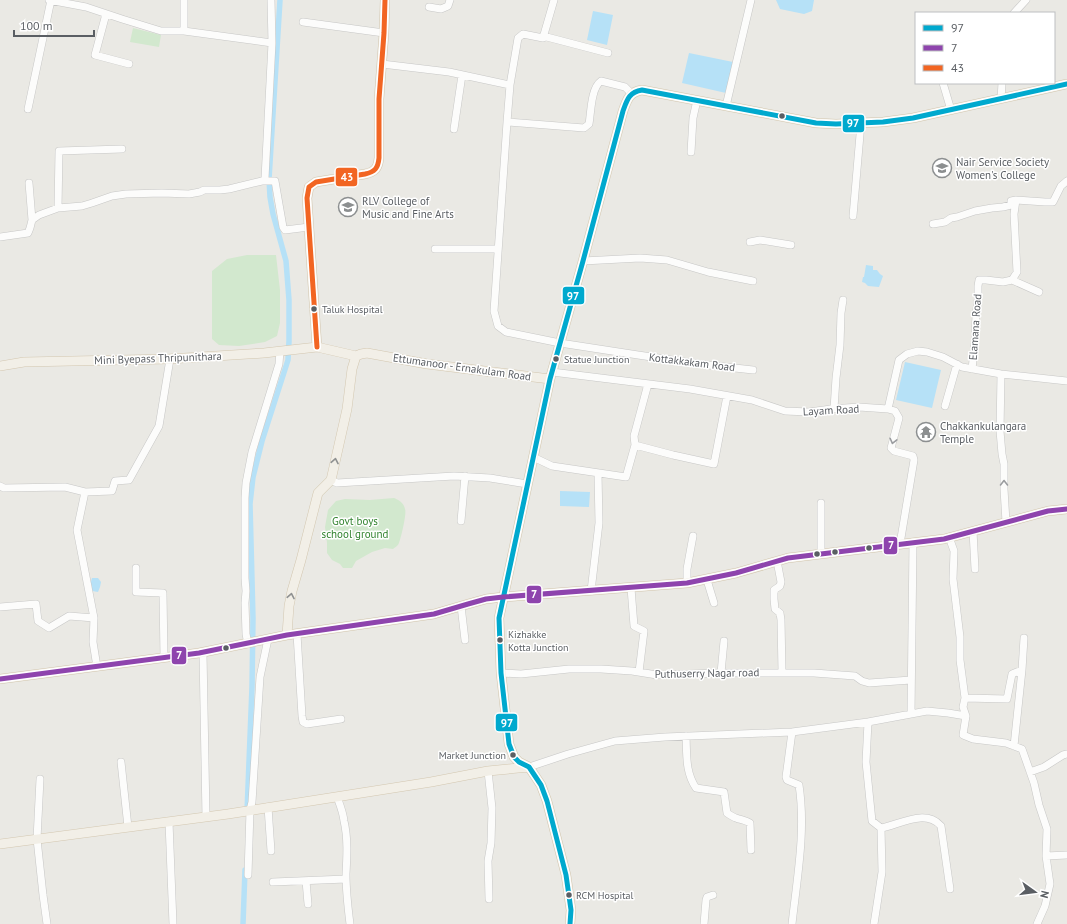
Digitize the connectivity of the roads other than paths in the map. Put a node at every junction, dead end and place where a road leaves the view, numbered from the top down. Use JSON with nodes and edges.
{"nodes":[{"id":1,"x":50,"y":0,"type":"edge"},
{"id":2,"x":184,"y":0,"type":"edge"},
{"id":3,"x":271,"y":0,"type":"edge"},
{"id":4,"x":385,"y":0,"type":"edge"},
{"id":5,"x":450,"y":0,"type":"edge"},
{"id":6,"x":554,"y":0,"type":"edge"},
{"id":7,"x":1026,"y":0,"type":"edge"},
{"id":8,"x":749,"y":1,"type":"edge"},
{"id":9,"x":428,"y":7,"type":"dead end"},
{"id":10,"x":1015,"y":12,"type":"edge"},
{"id":11,"x":106,"y":14,"type":"junction"},
{"id":12,"x":303,"y":22,"type":"dead end"},
{"id":13,"x":184,"y":31,"type":"junction"},
{"id":14,"x":384,"y":33,"type":"junction"},
{"id":15,"x":543,"y":36,"type":"junction"},
{"id":16,"x":272,"y":44,"type":"junction"},
{"id":17,"x":608,"y":53,"type":"dead end"},
{"id":18,"x":129,"y":64,"type":"dead end"},
{"id":19,"x":382,"y":64,"type":"junction"},
{"id":20,"x":462,"y":75,"type":"junction"},
{"id":21,"x":943,"y":84,"type":"edge"},
{"id":22,"x":1002,"y":84,"type":"edge"},
{"id":23,"x":1067,"y":84,"type":"edge"},
{"id":24,"x":510,"y":85,"type":"junction"},
{"id":25,"x":632,"y":94,"type":"junction"},
{"id":26,"x":1001,"y":99,"type":"junction"},
{"id":27,"x":696,"y":100,"type":"junction"},
{"id":28,"x":726,"y":106,"type":"junction"},
{"id":29,"x":28,"y":109,"type":"dead end"},
{"id":30,"x":951,"y":110,"type":"junction"},
{"id":31,"x":507,"y":122,"type":"junction"},
{"id":32,"x":861,"y":123,"type":"junction"},
{"id":33,"x":454,"y":129,"type":"dead end"},
{"id":34,"x":122,"y":149,"type":"dead end"},
{"id":35,"x":691,"y":152,"type":"dead end"},
{"id":36,"x":268,"y":181,"type":"junction"},
{"id":37,"x":1067,"y":181,"type":"edge"},
{"id":38,"x":29,"y":183,"type":"dead end"},
{"id":39,"x":1016,"y":200,"type":"junction"},
{"id":40,"x":58,"y":208,"type":"junction"},
{"id":41,"x":853,"y":216,"type":"dead end"},
{"id":42,"x":32,"y":220,"type":"junction"},
{"id":43,"x":933,"y":224,"type":"dead end"},
{"id":44,"x":309,"y":227,"type":"junction"},
{"id":45,"x":0,"y":237,"type":"edge"},
{"id":46,"x":750,"y":242,"type":"dead end"},
{"id":47,"x":791,"y":245,"type":"dead end"},
{"id":48,"x":435,"y":249,"type":"dead end"},
{"id":49,"x":498,"y":249,"type":"junction"},
{"id":50,"x":583,"y":262,"type":"junction"},
{"id":51,"x":1012,"y":280,"type":"junction"},
{"id":52,"x":753,"y":281,"type":"dead end"},
{"id":53,"x":1039,"y":292,"type":"dead end"},
{"id":54,"x":843,"y":300,"type":"dead end"},
{"id":55,"x":560,"y":343,"type":"junction"},
{"id":56,"x":317,"y":348,"type":"junction"},
{"id":57,"x":281,"y":351,"type":"junction"},
{"id":58,"x":356,"y":356,"type":"junction"},
{"id":59,"x":170,"y":359,"type":"junction"},
{"id":60,"x":957,"y":364,"type":"junction"},
{"id":61,"x":0,"y":366,"type":"edge"},
{"id":62,"x":972,"y":369,"type":"junction"},
{"id":63,"x":753,"y":370,"type":"dead end"},
{"id":64,"x":1001,"y":374,"type":"junction"},
{"id":65,"x":551,"y":376,"type":"junction"},
{"id":66,"x":1067,"y":376,"type":"edge"},
{"id":67,"x":1067,"y":381,"type":"edge"},
{"id":68,"x":648,"y":384,"type":"junction"},
{"id":69,"x":727,"y":396,"type":"junction"},
{"id":70,"x":945,"y":406,"type":"dead end"},
{"id":71,"x":834,"y":409,"type":"junction"},
{"id":72,"x":888,"y":409,"type":"junction"},
{"id":73,"x":635,"y":445,"type":"junction"},
{"id":74,"x":533,"y":457,"type":"junction"},
{"id":75,"x":598,"y":473,"type":"junction"},
{"id":76,"x":465,"y":476,"type":"junction"},
{"id":77,"x":331,"y":480,"type":"junction"},
{"id":78,"x":527,"y":484,"type":"junction"},
{"id":79,"x":0,"y":486,"type":"edge"},
{"id":80,"x":85,"y":492,"type":"junction"},
{"id":81,"x":821,"y":503,"type":"dead end"},
{"id":82,"x":1067,"y":509,"type":"edge"},
{"id":83,"x":461,"y":522,"type":"dead end"},
{"id":84,"x":1006,"y":522,"type":"junction"},
{"id":85,"x":973,"y":531,"type":"junction"},
{"id":86,"x":693,"y":536,"type":"dead end"},
{"id":87,"x":949,"y":537,"type":"junction"},
{"id":88,"x":913,"y":542,"type":"junction"},
{"id":89,"x":900,"y":544,"type":"junction"},
{"id":90,"x":821,"y":554,"type":"junction"},
{"id":91,"x":777,"y":561,"type":"junction"},
{"id":92,"x":136,"y":568,"type":"dead end"},
{"id":93,"x":975,"y":569,"type":"dead end"},
{"id":94,"x":707,"y":580,"type":"junction"},
{"id":95,"x":687,"y":583,"type":"junction"},
{"id":96,"x":631,"y":588,"type":"junction"},
{"id":97,"x":591,"y":591,"type":"junction"},
{"id":98,"x":503,"y":597,"type":"junction"},
{"id":99,"x":714,"y":603,"type":"dead end"},
{"id":100,"x":0,"y":606,"type":"edge"},
{"id":101,"x":461,"y":606,"type":"junction"},
{"id":102,"x":94,"y":618,"type":"junction"},
{"id":103,"x":297,"y":634,"type":"junction"},
{"id":104,"x":288,"y":635,"type":"junction"},
{"id":105,"x":1024,"y":638,"type":"dead end"},
{"id":106,"x":264,"y":640,"type":"junction"},
{"id":107,"x":465,"y":640,"type":"dead end"},
{"id":108,"x":724,"y":641,"type":"dead end"},
{"id":109,"x":248,"y":644,"type":"junction"},
{"id":110,"x":203,"y":653,"type":"junction"},
{"id":111,"x":164,"y":658,"type":"junction"},
{"id":112,"x":97,"y":667,"type":"junction"},
{"id":113,"x":1022,"y":670,"type":"junction"},
{"id":114,"x":639,"y":672,"type":"junction"},
{"id":115,"x":782,"y":672,"type":"junction"},
{"id":116,"x":501,"y":673,"type":"junction"},
{"id":117,"x":721,"y":673,"type":"junction"},
{"id":118,"x":0,"y":679,"type":"edge"},
{"id":119,"x":911,"y":680,"type":"junction"},
{"id":120,"x":966,"y":698,"type":"junction"},
{"id":121,"x":911,"y":714,"type":"junction"},
{"id":122,"x":966,"y":716,"type":"junction"},
{"id":123,"x":341,"y":719,"type":"dead end"},
{"id":124,"x":868,"y":722,"type":"junction"},
{"id":125,"x":792,"y":732,"type":"junction"},
{"id":126,"x":686,"y":736,"type":"junction"},
{"id":127,"x":1014,"y":746,"type":"junction"},
{"id":128,"x":1067,"y":754,"type":"edge"},
{"id":129,"x":121,"y":762,"type":"dead end"},
{"id":130,"x":529,"y":767,"type":"junction"},
{"id":131,"x":488,"y":771,"type":"junction"},
{"id":132,"x":1030,"y":772,"type":"junction"},
{"id":133,"x":40,"y":779,"type":"dead end"},
{"id":134,"x":337,"y":797,"type":"junction"},
{"id":135,"x":268,"y":807,"type":"junction"},
{"id":136,"x":250,"y":810,"type":"junction"},
{"id":137,"x":206,"y":817,"type":"junction"},
{"id":138,"x":169,"y":822,"type":"junction"},
{"id":139,"x":128,"y":827,"type":"junction"},
{"id":140,"x":880,"y":828,"type":"junction"},
{"id":141,"x":37,"y":839,"type":"junction"},
{"id":142,"x":0,"y":844,"type":"edge"},
{"id":143,"x":751,"y":850,"type":"dead end"},
{"id":144,"x":271,"y":851,"type":"dead end"},
{"id":145,"x":1067,"y":855,"type":"edge"},
{"id":146,"x":1046,"y":856,"type":"junction"},
{"id":147,"x":248,"y":875,"type":"dead end"},
{"id":148,"x":346,"y":879,"type":"junction"},
{"id":149,"x":306,"y":881,"type":"junction"},
{"id":150,"x":273,"y":882,"type":"dead end"},
{"id":151,"x":950,"y":889,"type":"dead end"},
{"id":152,"x":713,"y":894,"type":"dead end"},
{"id":153,"x":489,"y":900,"type":"dead end"},
{"id":154,"x":308,"y":904,"type":"dead end"},
{"id":155,"x":47,"y":924,"type":"edge"},
{"id":156,"x":173,"y":924,"type":"edge"},
{"id":157,"x":350,"y":924,"type":"edge"},
{"id":158,"x":570,"y":924,"type":"edge"},
{"id":159,"x":704,"y":924,"type":"edge"},
{"id":160,"x":792,"y":924,"type":"edge"},
{"id":161,"x":874,"y":924,"type":"edge"},
{"id":162,"x":1037,"y":924,"type":"edge"}],
"edges":[{"from":1,"to":11,"type":"street"},
{"from":1,"to":29,"type":"street"},
{"from":2,"to":13,"type":"street"},
{"from":3,"to":16,"type":"street"},
{"from":4,"to":14,"type":"main road"},
{"from":5,"to":9,"type":"street"},
{"from":6,"to":15,"type":"street"},
{"from":7,"to":10,"type":"street"},
{"from":8,"to":28,"type":"street"},
{"from":11,"to":13,"type":"street"},
{"from":11,"to":18,"type":"street"},
{"from":12,"to":14,"type":"street"},
{"from":13,"to":16,"type":"street"},
{"from":14,"to":19,"type":"main road"},
{"from":15,"to":17,"type":"street","name":"Kottakkakam Road"},
{"from":15,"to":24,"type":"street","name":"Kottakkakam Road"},
{"from":16,"to":36,"type":"street"},
{"from":19,"to":20,"type":"street"},
{"from":19,"to":44,"type":"main road"},
{"from":20,"to":24,"type":"street"},
{"from":20,"to":33,"type":"street"},
{"from":21,"to":30,"type":"street"},
{"from":22,"to":26,"type":"street"},
{"from":23,"to":26,"type":"main road"},
{"from":24,"to":31,"type":"street","name":"Kottakkakam Road"},
{"from":25,"to":27,"type":"main road"},
{"from":25,"to":31,"type":"street"},
{"from":25,"to":50,"type":"main road"},
{"from":26,"to":30,"type":"main road"},
{"from":27,"to":28,"type":"main road"},
{"from":27,"to":35,"type":"street"},
{"from":28,"to":32,"type":"main road"},
{"from":30,"to":32,"type":"main road"},
{"from":31,"to":49,"type":"street","name":"Kottakkakam Road"},
{"from":32,"to":41,"type":"street"},
{"from":34,"to":40,"type":"street"},
{"from":36,"to":40,"type":"street"},
{"from":36,"to":44,"type":"street"},
{"from":37,"to":39,"type":"street"},
{"from":38,"to":42,"type":"street"},
{"from":39,"to":43,"type":"street"},
{"from":39,"to":51,"type":"street"},
{"from":40,"to":42,"type":"street"},
{"from":42,"to":45,"type":"street"},
{"from":44,"to":56,"type":"main road"},
{"from":46,"to":47,"type":"street"},
{"from":48,"to":49,"type":"street"},
{"from":49,"to":55,"type":"street","name":"Kottakkakam Road"},
{"from":50,"to":52,"type":"street"},
{"from":50,"to":55,"type":"main road"},
{"from":51,"to":53,"type":"street"},
{"from":51,"to":62,"type":"street","name":"Elamana Road"},
{"from":54,"to":71,"type":"street"},
{"from":55,"to":63,"type":"street","name":"Kottakkakam Road"},
{"from":55,"to":65,"type":"main road"},
{"from":56,"to":57,"type":"main road","name":"Mini Byepass Thripunithara"},
{"from":56,"to":58,"type":"main road","name":"Mini Byepass Thripunithara"},
{"from":57,"to":59,"type":"main road","name":"Mini Byepass Thripunithara"},
{"from":57,"to":109,"type":"street"},
{"from":58,"to":65,"type":"main road","name":"Ettumanoor - Ernakulam Road"},
{"from":77,"to":58,"type":"main road","one_way":true},
{"from":59,"to":61,"type":"main road","name":"Mini Byepass Thripunithara"},
{"from":59,"to":80,"type":"street"},
{"from":60,"to":62,"type":"street"},
{"from":60,"to":70,"type":"street"},
{"from":60,"to":72,"type":"street"},
{"from":62,"to":64,"type":"street"},
{"from":64,"to":67,"type":"street"},
{"from":84,"to":64,"type":"street","one_way":true},
{"from":65,"to":68,"type":"street","name":"Layam Road"},
{"from":65,"to":74,"type":"main road"},
{"from":66,"to":67,"type":"street"},
{"from":68,"to":69,"type":"street","name":"Layam Road"},
{"from":68,"to":73,"type":"street"},
{"from":69,"to":71,"type":"street","name":"Layam Road"},
{"from":69,"to":73,"type":"street"},
{"from":71,"to":72,"type":"street","name":"Layam Road"},
{"from":72,"to":89,"type":"street","one_way":true},
{"from":73,"to":75,"type":"street"},
{"from":74,"to":75,"type":"street"},
{"from":74,"to":78,"type":"main road"},
{"from":75,"to":97,"type":"street"},
{"from":76,"to":77,"type":"street"},
{"from":76,"to":78,"type":"street"},
{"from":76,"to":83,"type":"street"},
{"from":104,"to":77,"type":"main road","one_way":true},
{"from":78,"to":98,"type":"main road"},
{"from":79,"to":80,"type":"street"},
{"from":80,"to":102,"type":"street"},
{"from":81,"to":90,"type":"street"},
{"from":82,"to":84,"type":"main road"},
{"from":84,"to":85,"type":"main road"},
{"from":85,"to":87,"type":"main road"},
{"from":85,"to":93,"type":"street"},
{"from":86,"to":95,"type":"street"},
{"from":87,"to":88,"type":"main road"},
{"from":87,"to":120,"type":"street"},
{"from":88,"to":89,"type":"main road"},
{"from":88,"to":119,"type":"street"},
{"from":89,"to":90,"type":"main road"},
{"from":90,"to":91,"type":"main road"},
{"from":91,"to":94,"type":"main road"},
{"from":91,"to":115,"type":"street"},
{"from":92,"to":111,"type":"street"},
{"from":94,"to":95,"type":"main road"},
{"from":94,"to":99,"type":"street"},
{"from":95,"to":96,"type":"main road"},
{"from":96,"to":97,"type":"main road"},
{"from":96,"to":114,"type":"street"},
{"from":97,"to":98,"type":"main road"},
{"from":98,"to":101,"type":"main road"},
{"from":98,"to":116,"type":"main road"},
{"from":100,"to":102,"type":"street"},
{"from":101,"to":103,"type":"main road"},
{"from":101,"to":107,"type":"street"},
{"from":102,"to":112,"type":"street"},
{"from":103,"to":104,"type":"main road"},
{"from":103,"to":123,"type":"street"},
{"from":104,"to":106,"type":"main road"},
{"from":105,"to":113,"type":"street"},
{"from":106,"to":109,"type":"main road"},
{"from":106,"to":136,"type":"street"},
{"from":108,"to":117,"type":"street"},
{"from":109,"to":110,"type":"main road"},
{"from":110,"to":111,"type":"main road"},
{"from":110,"to":137,"type":"street"},
{"from":111,"to":112,"type":"main road"},
{"from":112,"to":118,"type":"main road"},
{"from":113,"to":120,"type":"street"},
{"from":113,"to":127,"type":"street"},
{"from":114,"to":116,"type":"street","name":"Puthuserry Nagar road"},
{"from":114,"to":117,"type":"street","name":"Puthuserry Nagar road"},
{"from":115,"to":117,"type":"street","name":"Puthuserry Nagar road"},
{"from":115,"to":119,"type":"street","name":"Puthuserry Nagar road"},
{"from":116,"to":130,"type":"main road"},
{"from":119,"to":121,"type":"street"},
{"from":120,"to":122,"type":"street"},
{"from":121,"to":122,"type":"street"},
{"from":121,"to":124,"type":"street"},
{"from":122,"to":127,"type":"street"},
{"from":124,"to":125,"type":"street"},
{"from":124,"to":140,"type":"street"},
{"from":125,"to":126,"type":"street"},
{"from":125,"to":160,"type":"street"},
{"from":126,"to":130,"type":"street"},
{"from":126,"to":143,"type":"street"},
{"from":127,"to":132,"type":"street"},
{"from":128,"to":132,"type":"street"},
{"from":129,"to":139,"type":"street"},
{"from":130,"to":131,"type":"main road"},
{"from":130,"to":158,"type":"main road"},
{"from":131,"to":134,"type":"main road"},
{"from":131,"to":153,"type":"street"},
{"from":132,"to":146,"type":"street"},
{"from":133,"to":141,"type":"street"},
{"from":134,"to":135,"type":"main road"},
{"from":134,"to":148,"type":"street"},
{"from":135,"to":136,"type":"main road"},
{"from":135,"to":144,"type":"street"},
{"from":136,"to":137,"type":"main road"},
{"from":136,"to":147,"type":"street"},
{"from":137,"to":138,"type":"main road"},
{"from":138,"to":139,"type":"main road"},
{"from":138,"to":156,"type":"street"},
{"from":139,"to":141,"type":"main road"},
{"from":140,"to":151,"type":"street"},
{"from":140,"to":161,"type":"street"},
{"from":141,"to":142,"type":"main road"},
{"from":141,"to":155,"type":"street"},
{"from":145,"to":146,"type":"street"},
{"from":146,"to":162,"type":"street"},
{"from":148,"to":149,"type":"street"},
{"from":148,"to":157,"type":"street"},
{"from":149,"to":150,"type":"street"},
{"from":149,"to":154,"type":"street"},
{"from":152,"to":159,"type":"street"}]}
